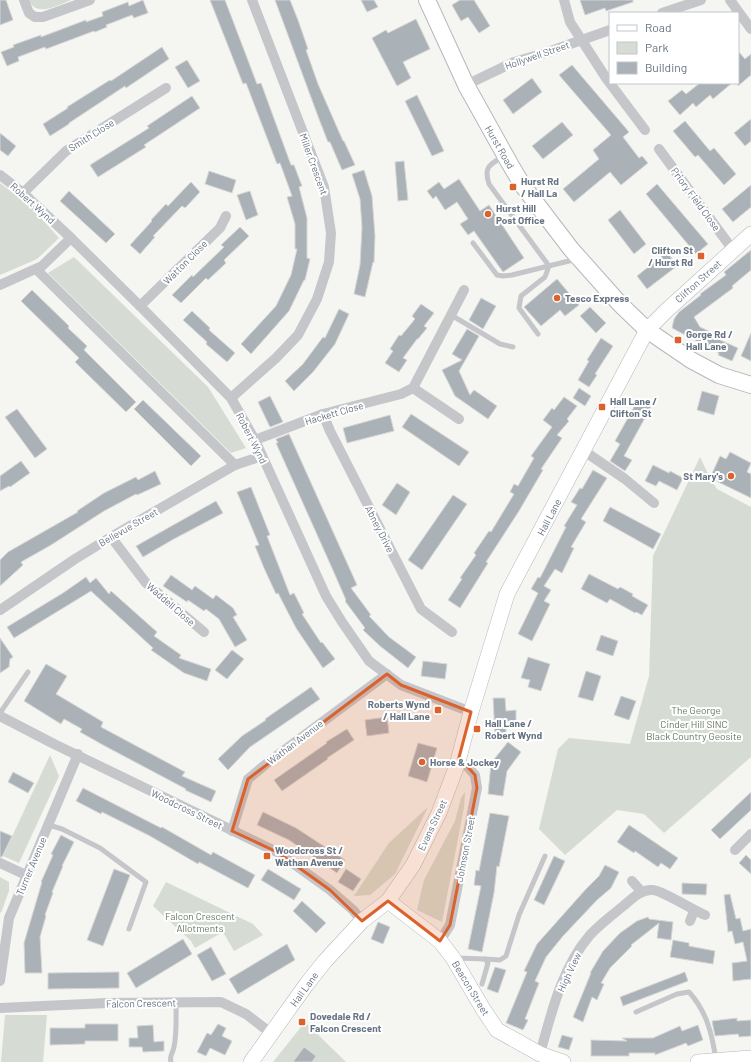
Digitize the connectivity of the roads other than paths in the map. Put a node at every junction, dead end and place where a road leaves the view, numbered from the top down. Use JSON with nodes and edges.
{"nodes":[{"id":1,"x":24,"y":0,"type":"edge"},
{"id":2,"x":90,"y":0,"type":"edge"},
{"id":3,"x":252,"y":0,"type":"edge"},
{"id":4,"x":427,"y":0,"type":"edge"},
{"id":5,"x":564,"y":0,"type":"edge"},
{"id":6,"x":701,"y":0,"type":"edge"},
{"id":7,"x":730,"y":0,"type":"edge"},
{"id":8,"x":665,"y":12,"type":"edge"},
{"id":9,"x":739,"y":12,"type":"edge"},
{"id":10,"x":739,"y":12,"type":"edge"},
{"id":11,"x":751,"y":29,"type":"edge"},
{"id":12,"x":609,"y":30,"type":"edge"},
{"id":13,"x":582,"y":39,"type":"junction"},
{"id":14,"x":609,"y":82,"type":"edge"},
{"id":15,"x":610,"y":84,"type":"edge"},
{"id":16,"x":466,"y":85,"type":"junction"},
{"id":17,"x":166,"y":88,"type":"dead end"},
{"id":18,"x":645,"y":130,"type":"dead end"},
{"id":19,"x":659,"y":149,"type":"dead end"},
{"id":20,"x":505,"y":156,"type":"junction"},
{"id":21,"x":0,"y":175,"type":"edge"},
{"id":22,"x":24,"y":193,"type":"junction"},
{"id":23,"x":226,"y":216,"type":"dead end"},
{"id":24,"x":751,"y":234,"type":"edge"},
{"id":25,"x":71,"y":238,"type":"junction"},
{"id":26,"x":473,"y":243,"type":"dead end"},
{"id":27,"x":733,"y":250,"type":"junction"},
{"id":28,"x":580,"y":259,"type":"junction"},
{"id":29,"x":549,"y":266,"type":"junction"},
{"id":30,"x":36,"y":269,"type":"junction"},
{"id":31,"x":0,"y":285,"type":"edge"},
{"id":32,"x":464,"y":290,"type":"dead end"},
{"id":33,"x":140,"y":306,"type":"junction"},
{"id":34,"x":451,"y":315,"type":"junction"},
{"id":35,"x":647,"y":330,"type":"junction"},
{"id":36,"x":538,"y":334,"type":"dead end"},
{"id":37,"x":513,"y":347,"type":"dead end"},
{"id":38,"x":751,"y":385,"type":"edge"},
{"id":39,"x":413,"y":388,"type":"junction"},
{"id":40,"x":231,"y":398,"type":"junction"},
{"id":41,"x":323,"y":414,"type":"junction"},
{"id":42,"x":459,"y":419,"type":"dead end"},
{"id":43,"x":255,"y":440,"type":"junction"},
{"id":44,"x":584,"y":451,"type":"junction"},
{"id":45,"x":262,"y":456,"type":"junction"},
{"id":46,"x":235,"y":465,"type":"junction"},
{"id":47,"x":654,"y":503,"type":"dead end"},
{"id":48,"x":111,"y":536,"type":"junction"},
{"id":49,"x":0,"y":610,"type":"edge"},
{"id":50,"x":204,"y":632,"type":"dead end"},
{"id":51,"x":452,"y":632,"type":"dead end"},
{"id":52,"x":28,"y":672,"type":"dead end"},
{"id":53,"x":386,"y":674,"type":"junction"},
{"id":54,"x":471,"y":712,"type":"junction"},
{"id":55,"x":0,"y":713,"type":"edge"},
{"id":56,"x":0,"y":716,"type":"edge"},
{"id":57,"x":78,"y":754,"type":"junction"},
{"id":58,"x":457,"y":765,"type":"junction"},
{"id":59,"x":48,"y":825,"type":"junction"},
{"id":60,"x":232,"y":831,"type":"junction"},
{"id":61,"x":751,"y":834,"type":"edge"},
{"id":62,"x":735,"y":850,"type":"dead end"},
{"id":63,"x":545,"y":856,"type":"dead end"},
{"id":64,"x":0,"y":862,"type":"edge"},
{"id":65,"x":26,"y":875,"type":"junction"},
{"id":66,"x":632,"y":881,"type":"dead end"},
{"id":67,"x":642,"y":891,"type":"junction"},
{"id":68,"x":388,"y":901,"type":"junction"},
{"id":69,"x":694,"y":911,"type":"junction"},
{"id":70,"x":705,"y":915,"type":"dead end"},
{"id":71,"x":362,"y":921,"type":"junction"},
{"id":72,"x":690,"y":921,"type":"dead end"},
{"id":73,"x":129,"y":929,"type":"dead end"},
{"id":74,"x":440,"y":941,"type":"junction"},
{"id":75,"x":453,"y":958,"type":"junction"},
{"id":76,"x":485,"y":959,"type":"junction"},
{"id":77,"x":0,"y":977,"type":"edge"},
{"id":78,"x":482,"y":984,"type":"dead end"},
{"id":79,"x":176,"y":1002,"type":"junction"},
{"id":80,"x":0,"y":1008,"type":"edge"},
{"id":81,"x":636,"y":1012,"type":"dead end"},
{"id":82,"x":272,"y":1034,"type":"junction"},
{"id":83,"x":540,"y":1054,"type":"junction"},
{"id":84,"x":751,"y":1058,"type":"edge"},
{"id":85,"x":717,"y":1061,"type":"junction"},
{"id":86,"x":171,"y":1062,"type":"edge"},
{"id":87,"x":251,"y":1062,"type":"edge"},
{"id":88,"x":563,"y":1062,"type":"edge"},
{"id":89,"x":698,"y":1062,"type":"edge"}],
"edges":[{"from":1,"to":2,"type":"street"},
{"from":3,"to":40,"type":"street","name":"Miller Crescent"},
{"from":4,"to":16,"type":"main road","name":"Hurst Road"},
{"from":5,"to":13,"type":"street"},
{"from":6,"to":8,"type":"street"},
{"from":7,"to":9,"type":"street"},
{"from":10,"to":11,"type":"street"},
{"from":12,"to":13,"type":"street","name":"Hollywell Street"},
{"from":13,"to":14,"type":"street"},
{"from":13,"to":16,"type":"street","name":"Hollywell Street"},
{"from":15,"to":18,"type":"street"},
{"from":16,"to":20,"type":"main road","name":"Hurst Road"},
{"from":17,"to":22,"type":"street","name":"Smith Close"},
{"from":19,"to":27,"type":"street","name":"Priory Field Close"},
{"from":20,"to":28,"type":"main road","name":"Hurst Road"},
{"from":20,"to":29,"type":"lane"},
{"from":21,"to":22,"type":"street","name":"Robert Wynd"},
{"from":22,"to":25,"type":"street","name":"Robert Wynd"},
{"from":23,"to":33,"type":"street","name":"Watton Close"},
{"from":24,"to":27,"type":"street","name":"Clifton Street"},
{"from":25,"to":30,"type":"street"},
{"from":25,"to":33,"type":"street","name":"Robert Wynd"},
{"from":26,"to":29,"type":"lane"},
{"from":27,"to":35,"type":"street","name":"Clifton Street"},
{"from":28,"to":29,"type":"lane"},
{"from":28,"to":35,"type":"main road","name":"Hurst Road"},
{"from":29,"to":36,"type":"lane"},
{"from":30,"to":31,"type":"street"},
{"from":30,"to":46,"type":"street"},
{"from":32,"to":34,"type":"street"},
{"from":33,"to":40,"type":"street","name":"Robert Wynd"},
{"from":34,"to":37,"type":"lane"},
{"from":34,"to":39,"type":"street"},
{"from":35,"to":38,"type":"main road","name":"Hurst Road"},
{"from":35,"to":44,"type":"street","name":"Hall Lane"},
{"from":39,"to":41,"type":"street","name":"Hackett Close"},
{"from":39,"to":42,"type":"street"},
{"from":40,"to":43,"type":"street","name":"Robert Wynd"},
{"from":41,"to":43,"type":"street","name":"Hackett Close"},
{"from":41,"to":51,"type":"street","name":"Abney Drive"},
{"from":43,"to":45,"type":"street","name":"Robert Wynd"},
{"from":44,"to":47,"type":"street"},
{"from":44,"to":54,"type":"street","name":"Hall Lane"},
{"from":45,"to":46,"type":"street","name":"Bellevue Street"},
{"from":45,"to":53,"type":"street","name":"Robert Wynd"},
{"from":46,"to":48,"type":"street","name":"Bellevue Street"},
{"from":48,"to":49,"type":"street","name":"Bellevue Street"},
{"from":48,"to":50,"type":"street","name":"Waddell Close"},
{"from":52,"to":55,"type":"lane"},
{"from":53,"to":54,"type":"street","name":"Robert Wynd"},
{"from":53,"to":60,"type":"street","name":"Wathan Avenue"},
{"from":54,"to":58,"type":"street","name":"Evans Street"},
{"from":56,"to":57,"type":"street","name":"Woodcross Street"},
{"from":57,"to":59,"type":"street","name":"Turner Avenue"},
{"from":57,"to":60,"type":"street","name":"Woodcross Street"},
{"from":58,"to":68,"type":"street","name":"Evans Street"},
{"from":58,"to":74,"type":"street","name":"Johnson Street"},
{"from":59,"to":65,"type":"street","name":"Turner Avenue"},
{"from":59,"to":73,"type":"lane"},
{"from":60,"to":71,"type":"street","name":"Woodcross Street"},
{"from":61,"to":62,"type":"street"},
{"from":63,"to":76,"type":"lane"},
{"from":64,"to":65,"type":"street"},
{"from":65,"to":77,"type":"street","name":"Turner Avenue"},
{"from":66,"to":67,"type":"street"},
{"from":67,"to":69,"type":"street"},
{"from":67,"to":83,"type":"street","name":"High View"},
{"from":68,"to":71,"type":"street","name":"Evans Street"},
{"from":68,"to":74,"type":"street","name":"Beacon Street"},
{"from":69,"to":70,"type":"street"},
{"from":69,"to":72,"type":"street"},
{"from":71,"to":82,"type":"street","name":"Hall Lane"},
{"from":74,"to":75,"type":"street","name":"Beacon Street"},
{"from":75,"to":76,"type":"lane"},
{"from":75,"to":83,"type":"street","name":"Beacon Street"},
{"from":76,"to":78,"type":"lane"},
{"from":79,"to":80,"type":"street","name":"Falcon Crescent"},
{"from":79,"to":82,"type":"street","name":"Falcon Crescent"},
{"from":79,"to":86,"type":"lane"},
{"from":81,"to":85,"type":"lane"},
{"from":82,"to":87,"type":"street","name":"Hall Lane"},
{"from":83,"to":88,"type":"street","name":"Beacon Street"},
{"from":84,"to":85,"type":"street"},
{"from":85,"to":89,"type":"street"}]}
